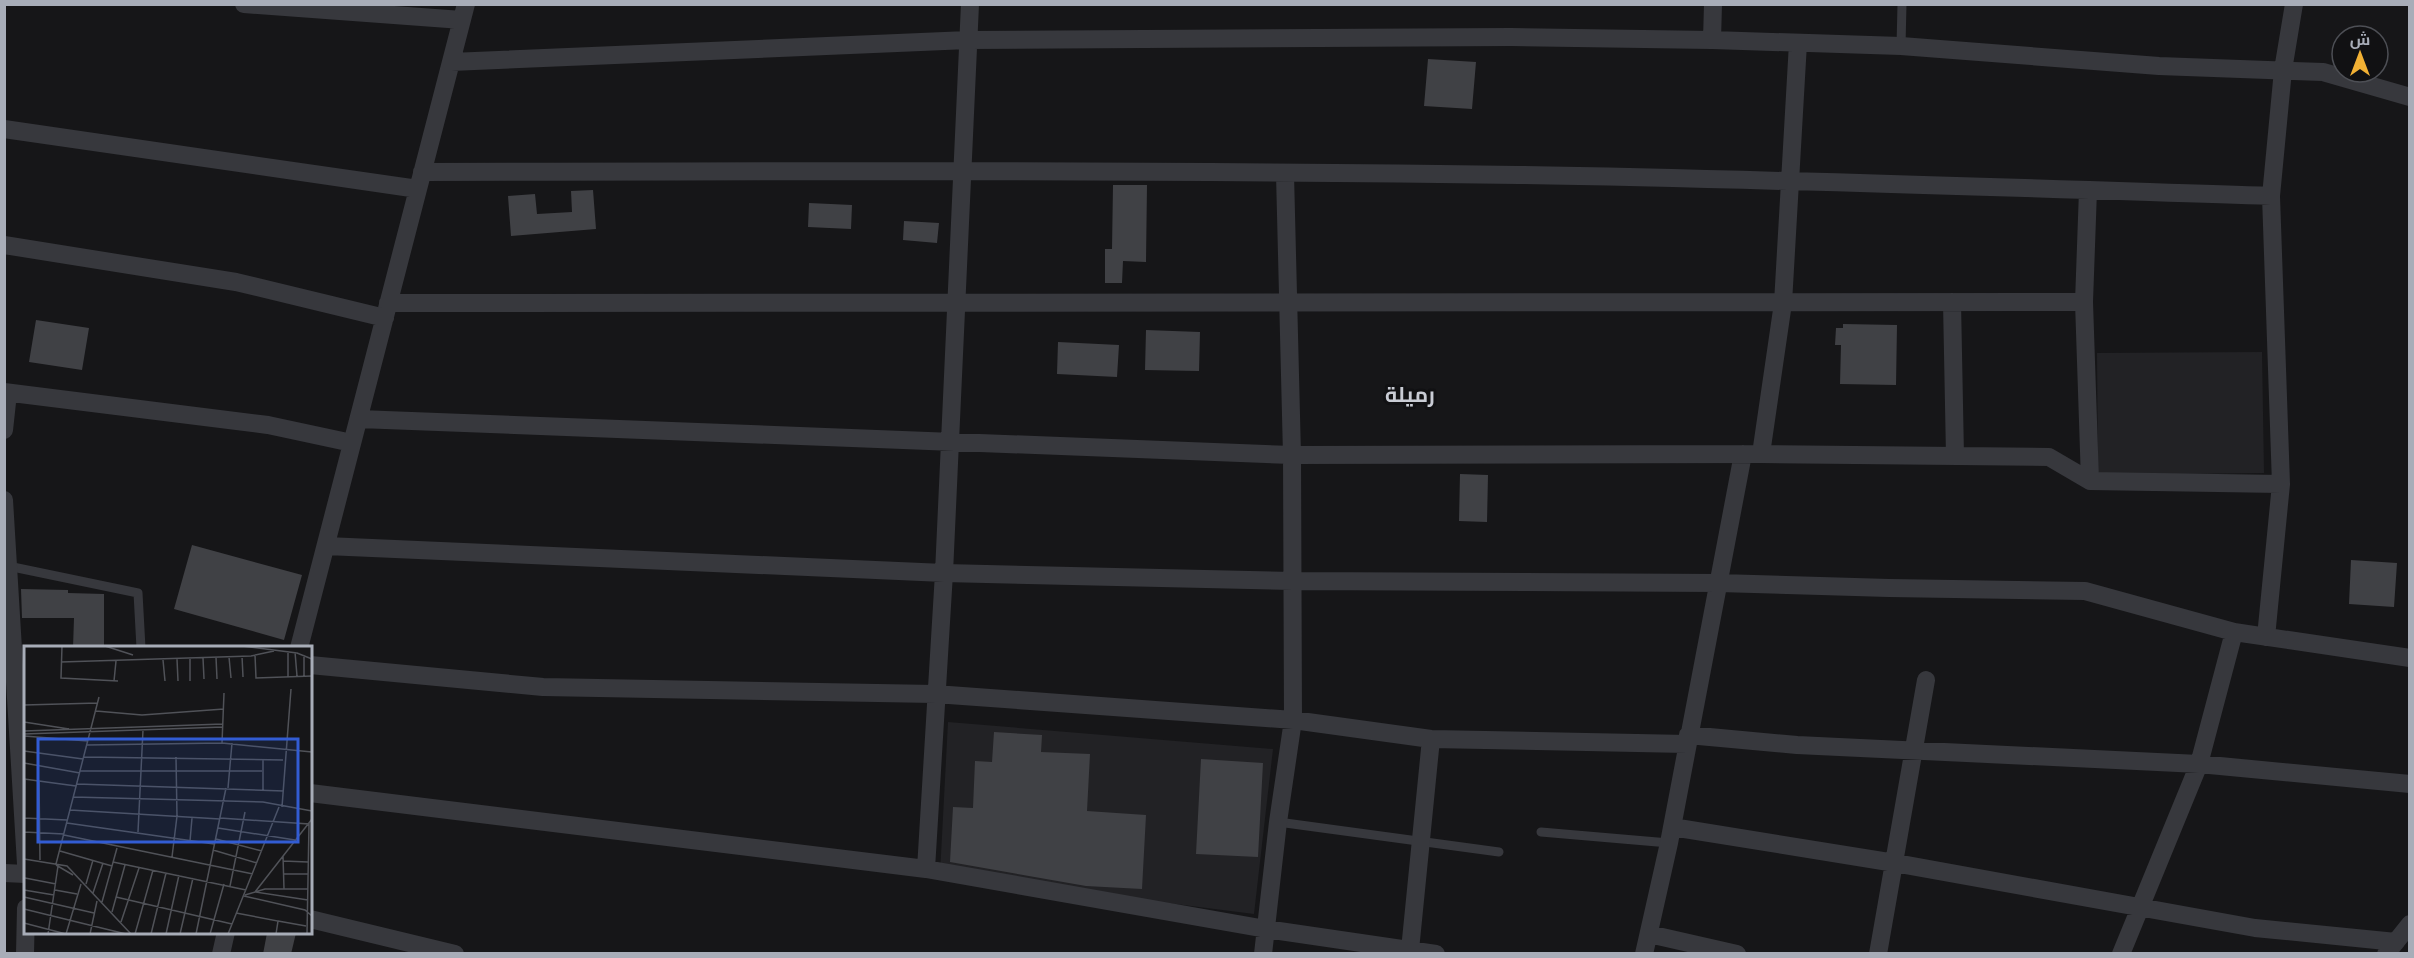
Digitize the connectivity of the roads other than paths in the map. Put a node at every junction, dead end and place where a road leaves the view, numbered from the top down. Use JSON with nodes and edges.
{"nodes":[{"id":1,"x":244,"y":4,"type":"edge"},
{"id":2,"x":970,"y":4,"type":"edge"},
{"id":3,"x":1713,"y":4,"type":"edge"},
{"id":4,"x":1902,"y":4,"type":"edge"},
{"id":5,"x":2294,"y":4,"type":"edge"},
{"id":6,"x":464,"y":12,"type":"edge"},
{"id":7,"x":969,"y":40,"type":"junction"},
{"id":8,"x":1712,"y":40,"type":"junction"},
{"id":9,"x":1798,"y":43,"type":"junction"},
{"id":10,"x":1901,"y":46,"type":"junction"},
{"id":11,"x":451,"y":62,"type":"junction"},
{"id":12,"x":2283,"y":70,"type":"junction"},
{"id":13,"x":2409,"y":97,"type":"edge"},
{"id":14,"x":4,"y":129,"type":"edge"},
{"id":15,"x":962,"y":171,"type":"junction"},
{"id":16,"x":1285,"y":174,"type":"junction"},
{"id":17,"x":420,"y":181,"type":"junction"},
{"id":18,"x":1791,"y":181,"type":"junction"},
{"id":19,"x":2088,"y":190,"type":"junction"},
{"id":20,"x":2271,"y":196,"type":"junction"},
{"id":21,"x":4,"y":245,"type":"edge"},
{"id":22,"x":1952,"y":302,"type":"junction"},
{"id":23,"x":2084,"y":302,"type":"junction"},
{"id":24,"x":957,"y":303,"type":"junction"},
{"id":25,"x":1289,"y":303,"type":"junction"},
{"id":26,"x":1783,"y":303,"type":"junction"},
{"id":27,"x":387,"y":311,"type":"junction"},
{"id":28,"x":6,"y":392,"type":"edge"},
{"id":29,"x":359,"y":419,"type":"junction"},
{"id":30,"x":4,"y":430,"type":"edge"},
{"id":31,"x":950,"y":442,"type":"junction"},
{"id":32,"x":352,"y":443,"type":"junction"},
{"id":33,"x":1752,"y":454,"type":"junction"},
{"id":34,"x":1292,"y":455,"type":"junction"},
{"id":35,"x":1955,"y":456,"type":"junction"},
{"id":36,"x":2090,"y":482,"type":"junction"},
{"id":37,"x":2281,"y":484,"type":"junction"},
{"id":38,"x":4,"y":500,"type":"edge"},
{"id":39,"x":326,"y":546,"type":"junction"},
{"id":40,"x":8,"y":566,"type":"junction"},
{"id":41,"x":944,"y":573,"type":"junction"},
{"id":42,"x":1293,"y":581,"type":"junction"},
{"id":43,"x":1719,"y":583,"type":"junction"},
{"id":44,"x":2234,"y":632,"type":"junction"},
{"id":45,"x":2266,"y":637,"type":"junction"},
{"id":46,"x":141,"y":646,"type":"edge"},
{"id":47,"x":300,"y":646,"type":"edge"},
{"id":48,"x":2409,"y":658,"type":"edge"},
{"id":49,"x":312,"y":665,"type":"edge"},
{"id":50,"x":1926,"y":680,"type":"dead end"},
{"id":51,"x":935,"y":694,"type":"junction"},
{"id":52,"x":1293,"y":720,"type":"junction"},
{"id":53,"x":1687,"y":739,"type":"junction"},
{"id":54,"x":1431,"y":740,"type":"junction"},
{"id":55,"x":16,"y":746,"type":"edge"},
{"id":56,"x":1913,"y":751,"type":"junction"},
{"id":57,"x":2199,"y":764,"type":"junction"},
{"id":58,"x":2409,"y":784,"type":"edge"},
{"id":59,"x":312,"y":793,"type":"edge"},
{"id":60,"x":1278,"y":822,"type":"junction"},
{"id":61,"x":1541,"y":832,"type":"dead end"},
{"id":62,"x":1670,"y":835,"type":"junction"},
{"id":63,"x":24,"y":840,"type":"edge"},
{"id":64,"x":1421,"y":840,"type":"junction"},
{"id":65,"x":1499,"y":852,"type":"dead end"},
{"id":66,"x":1895,"y":863,"type":"junction"},
{"id":67,"x":926,"y":869,"type":"junction"},
{"id":68,"x":4,"y":873,"type":"edge"},
{"id":69,"x":24,"y":874,"type":"edge"},
{"id":70,"x":2139,"y":908,"type":"junction"},
{"id":71,"x":312,"y":919,"type":"edge"},
{"id":72,"x":2409,"y":924,"type":"edge"},
{"id":73,"x":1266,"y":929,"type":"junction"},
{"id":74,"x":25,"y":934,"type":"edge"},
{"id":75,"x":226,"y":934,"type":"edge"},
{"id":76,"x":1649,"y":934,"type":"junction"},
{"id":77,"x":2391,"y":948,"type":"edge"},
{"id":78,"x":1410,"y":950,"type":"junction"},
{"id":79,"x":25,"y":954,"type":"edge"},
{"id":80,"x":221,"y":954,"type":"edge"},
{"id":81,"x":455,"y":954,"type":"edge"},
{"id":82,"x":1263,"y":954,"type":"edge"},
{"id":83,"x":1436,"y":954,"type":"edge"},
{"id":84,"x":1644,"y":954,"type":"edge"},
{"id":85,"x":1737,"y":954,"type":"edge"},
{"id":86,"x":1878,"y":954,"type":"edge"},
{"id":87,"x":2121,"y":954,"type":"edge"}],
"edges":[{"from":1,"to":6,"type":"street"},
{"from":2,"to":7,"type":"street"},
{"from":3,"to":8,"type":"street"},
{"from":4,"to":10,"type":"lane"},
{"from":5,"to":12,"type":"street"},
{"from":6,"to":11,"type":"street"},
{"from":7,"to":8,"type":"street"},
{"from":7,"to":11,"type":"street"},
{"from":7,"to":15,"type":"street"},
{"from":8,"to":9,"type":"street"},
{"from":9,"to":10,"type":"street"},
{"from":9,"to":18,"type":"street"},
{"from":10,"to":12,"type":"street"},
{"from":11,"to":17,"type":"street"},
{"from":12,"to":13,"type":"street"},
{"from":12,"to":20,"type":"street"},
{"from":14,"to":17,"type":"street"},
{"from":15,"to":16,"type":"street"},
{"from":15,"to":17,"type":"street"},
{"from":15,"to":24,"type":"street"},
{"from":16,"to":18,"type":"street"},
{"from":16,"to":25,"type":"street"},
{"from":17,"to":27,"type":"street"},
{"from":18,"to":19,"type":"street"},
{"from":18,"to":26,"type":"street"},
{"from":19,"to":20,"type":"street"},
{"from":19,"to":23,"type":"street"},
{"from":20,"to":37,"type":"street"},
{"from":21,"to":27,"type":"street"},
{"from":22,"to":23,"type":"street"},
{"from":22,"to":26,"type":"street"},
{"from":22,"to":35,"type":"street"},
{"from":23,"to":36,"type":"street"},
{"from":24,"to":25,"type":"street"},
{"from":24,"to":27,"type":"street"},
{"from":24,"to":31,"type":"street"},
{"from":25,"to":26,"type":"street"},
{"from":25,"to":34,"type":"street"},
{"from":26,"to":33,"type":"street"},
{"from":27,"to":29,"type":"street"},
{"from":28,"to":30,"type":"street"},
{"from":28,"to":32,"type":"street"},
{"from":29,"to":31,"type":"street"},
{"from":29,"to":32,"type":"street"},
{"from":31,"to":34,"type":"street"},
{"from":31,"to":41,"type":"street"},
{"from":32,"to":39,"type":"street"},
{"from":33,"to":34,"type":"street"},
{"from":33,"to":35,"type":"street"},
{"from":33,"to":43,"type":"street"},
{"from":34,"to":42,"type":"street"},
{"from":35,"to":36,"type":"street"},
{"from":36,"to":37,"type":"street"},
{"from":37,"to":45,"type":"street"},
{"from":38,"to":40,"type":"street"},
{"from":39,"to":41,"type":"street"},
{"from":39,"to":47,"type":"street"},
{"from":40,"to":46,"type":"lane"},
{"from":40,"to":55,"type":"street"},
{"from":41,"to":42,"type":"street"},
{"from":41,"to":51,"type":"street"},
{"from":42,"to":43,"type":"street"},
{"from":42,"to":52,"type":"street"},
{"from":43,"to":44,"type":"street"},
{"from":43,"to":53,"type":"street"},
{"from":44,"to":45,"type":"street"},
{"from":44,"to":57,"type":"street"},
{"from":45,"to":48,"type":"street"},
{"from":49,"to":51,"type":"street"},
{"from":50,"to":56,"type":"street"},
{"from":51,"to":52,"type":"street"},
{"from":51,"to":67,"type":"street"},
{"from":52,"to":54,"type":"street"},
{"from":52,"to":60,"type":"street"},
{"from":53,"to":54,"type":"street"},
{"from":53,"to":56,"type":"street"},
{"from":53,"to":62,"type":"street"},
{"from":54,"to":64,"type":"street"},
{"from":55,"to":63,"type":"street"},
{"from":56,"to":57,"type":"street"},
{"from":56,"to":66,"type":"street"},
{"from":57,"to":58,"type":"street"},
{"from":57,"to":70,"type":"street"},
{"from":59,"to":67,"type":"street"},
{"from":60,"to":64,"type":"lane"},
{"from":60,"to":73,"type":"street"},
{"from":61,"to":62,"type":"lane"},
{"from":62,"to":66,"type":"street"},
{"from":62,"to":76,"type":"street"},
{"from":64,"to":65,"type":"lane"},
{"from":64,"to":78,"type":"street"},
{"from":66,"to":70,"type":"street"},
{"from":66,"to":86,"type":"street"},
{"from":67,"to":73,"type":"street"},
{"from":68,"to":69,"type":"street"},
{"from":70,"to":77,"type":"street"},
{"from":70,"to":87,"type":"street"},
{"from":71,"to":81,"type":"street"},
{"from":72,"to":77,"type":"street"},
{"from":73,"to":78,"type":"street"},
{"from":73,"to":82,"type":"street"},
{"from":74,"to":79,"type":"street"},
{"from":75,"to":80,"type":"street"},
{"from":76,"to":84,"type":"street"},
{"from":76,"to":85,"type":"street"},
{"from":78,"to":83,"type":"street"}]}
